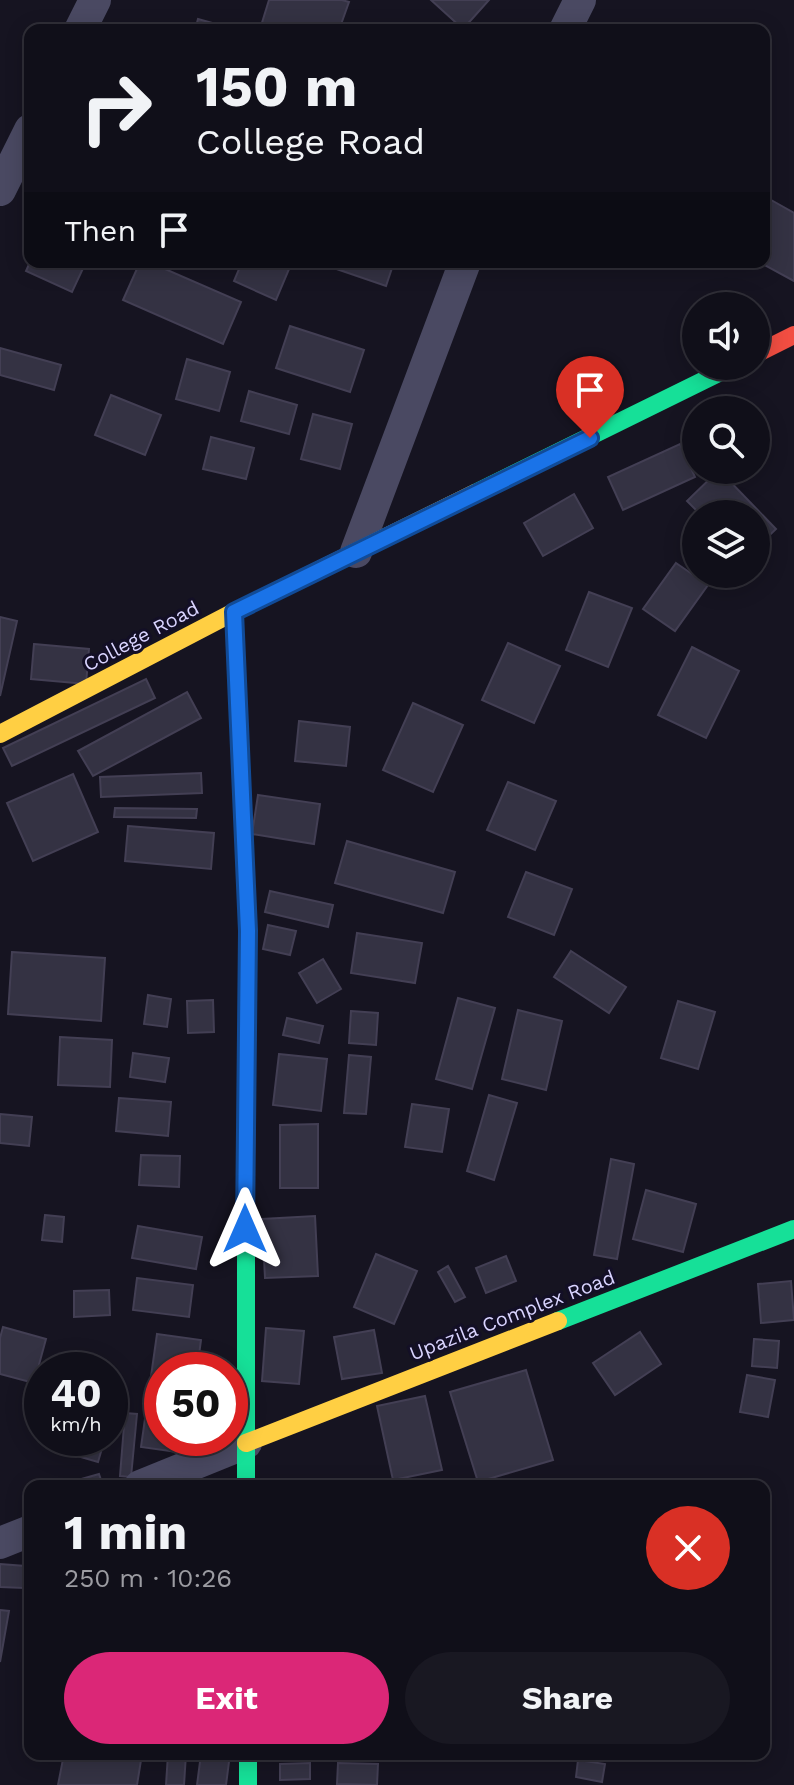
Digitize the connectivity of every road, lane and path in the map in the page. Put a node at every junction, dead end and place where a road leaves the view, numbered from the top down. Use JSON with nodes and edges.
{"nodes":[{"id":1,"x":95,"y":0,"type":"edge"},
{"id":2,"x":580,"y":0,"type":"edge"},
{"id":3,"x":83,"y":24,"type":"edge"},
{"id":4,"x":568,"y":24,"type":"edge"},
{"id":5,"x":24,"y":142,"type":"edge"},
{"id":6,"x":0,"y":190,"type":"edge"},
{"id":7,"x":463,"y":268,"type":"edge"},
{"id":8,"x":794,"y":335,"type":"edge"},
{"id":9,"x":770,"y":347,"type":"edge"},
{"id":10,"x":705,"y":380,"type":"edge"},
{"id":11,"x":356,"y":552,"type":"junction"},
{"id":12,"x":234,"y":612,"type":"junction"},
{"id":13,"x":0,"y":734,"type":"edge"},
{"id":14,"x":794,"y":1229,"type":"edge"},
{"id":15,"x":246,"y":1352,"type":"edge"},
{"id":16,"x":248,"y":1442,"type":"edge"},
{"id":17,"x":214,"y":1456,"type":"edge"},
{"id":18,"x":246,"y":1456,"type":"edge"},
{"id":19,"x":155,"y":1480,"type":"edge"},
{"id":20,"x":246,"y":1480,"type":"edge"},
{"id":21,"x":24,"y":1533,"type":"edge"},
{"id":22,"x":0,"y":1543,"type":"edge"},
{"id":23,"x":248,"y":1760,"type":"edge"},
{"id":24,"x":248,"y":1785,"type":"edge"}],
"edges":[{"from":1,"to":3,"type":"street"},
{"from":2,"to":4,"type":"street"},
{"from":5,"to":6,"type":"street"},
{"from":7,"to":11,"type":"street"},
{"from":8,"to":9,"type":"main road"},
{"from":10,"to":11,"type":"main road","name":"College Road"},
{"from":11,"to":12,"type":"main road","name":"College Road"},
{"from":12,"to":13,"type":"main road","name":"College Road"},
{"from":12,"to":15,"type":"main road"},
{"from":14,"to":16,"type":"main road","name":"Upazila Complex Road"},
{"from":17,"to":19,"type":"street"},
{"from":18,"to":20,"type":"main road"},
{"from":21,"to":22,"type":"street"},
{"from":23,"to":24,"type":"main road"}]}
